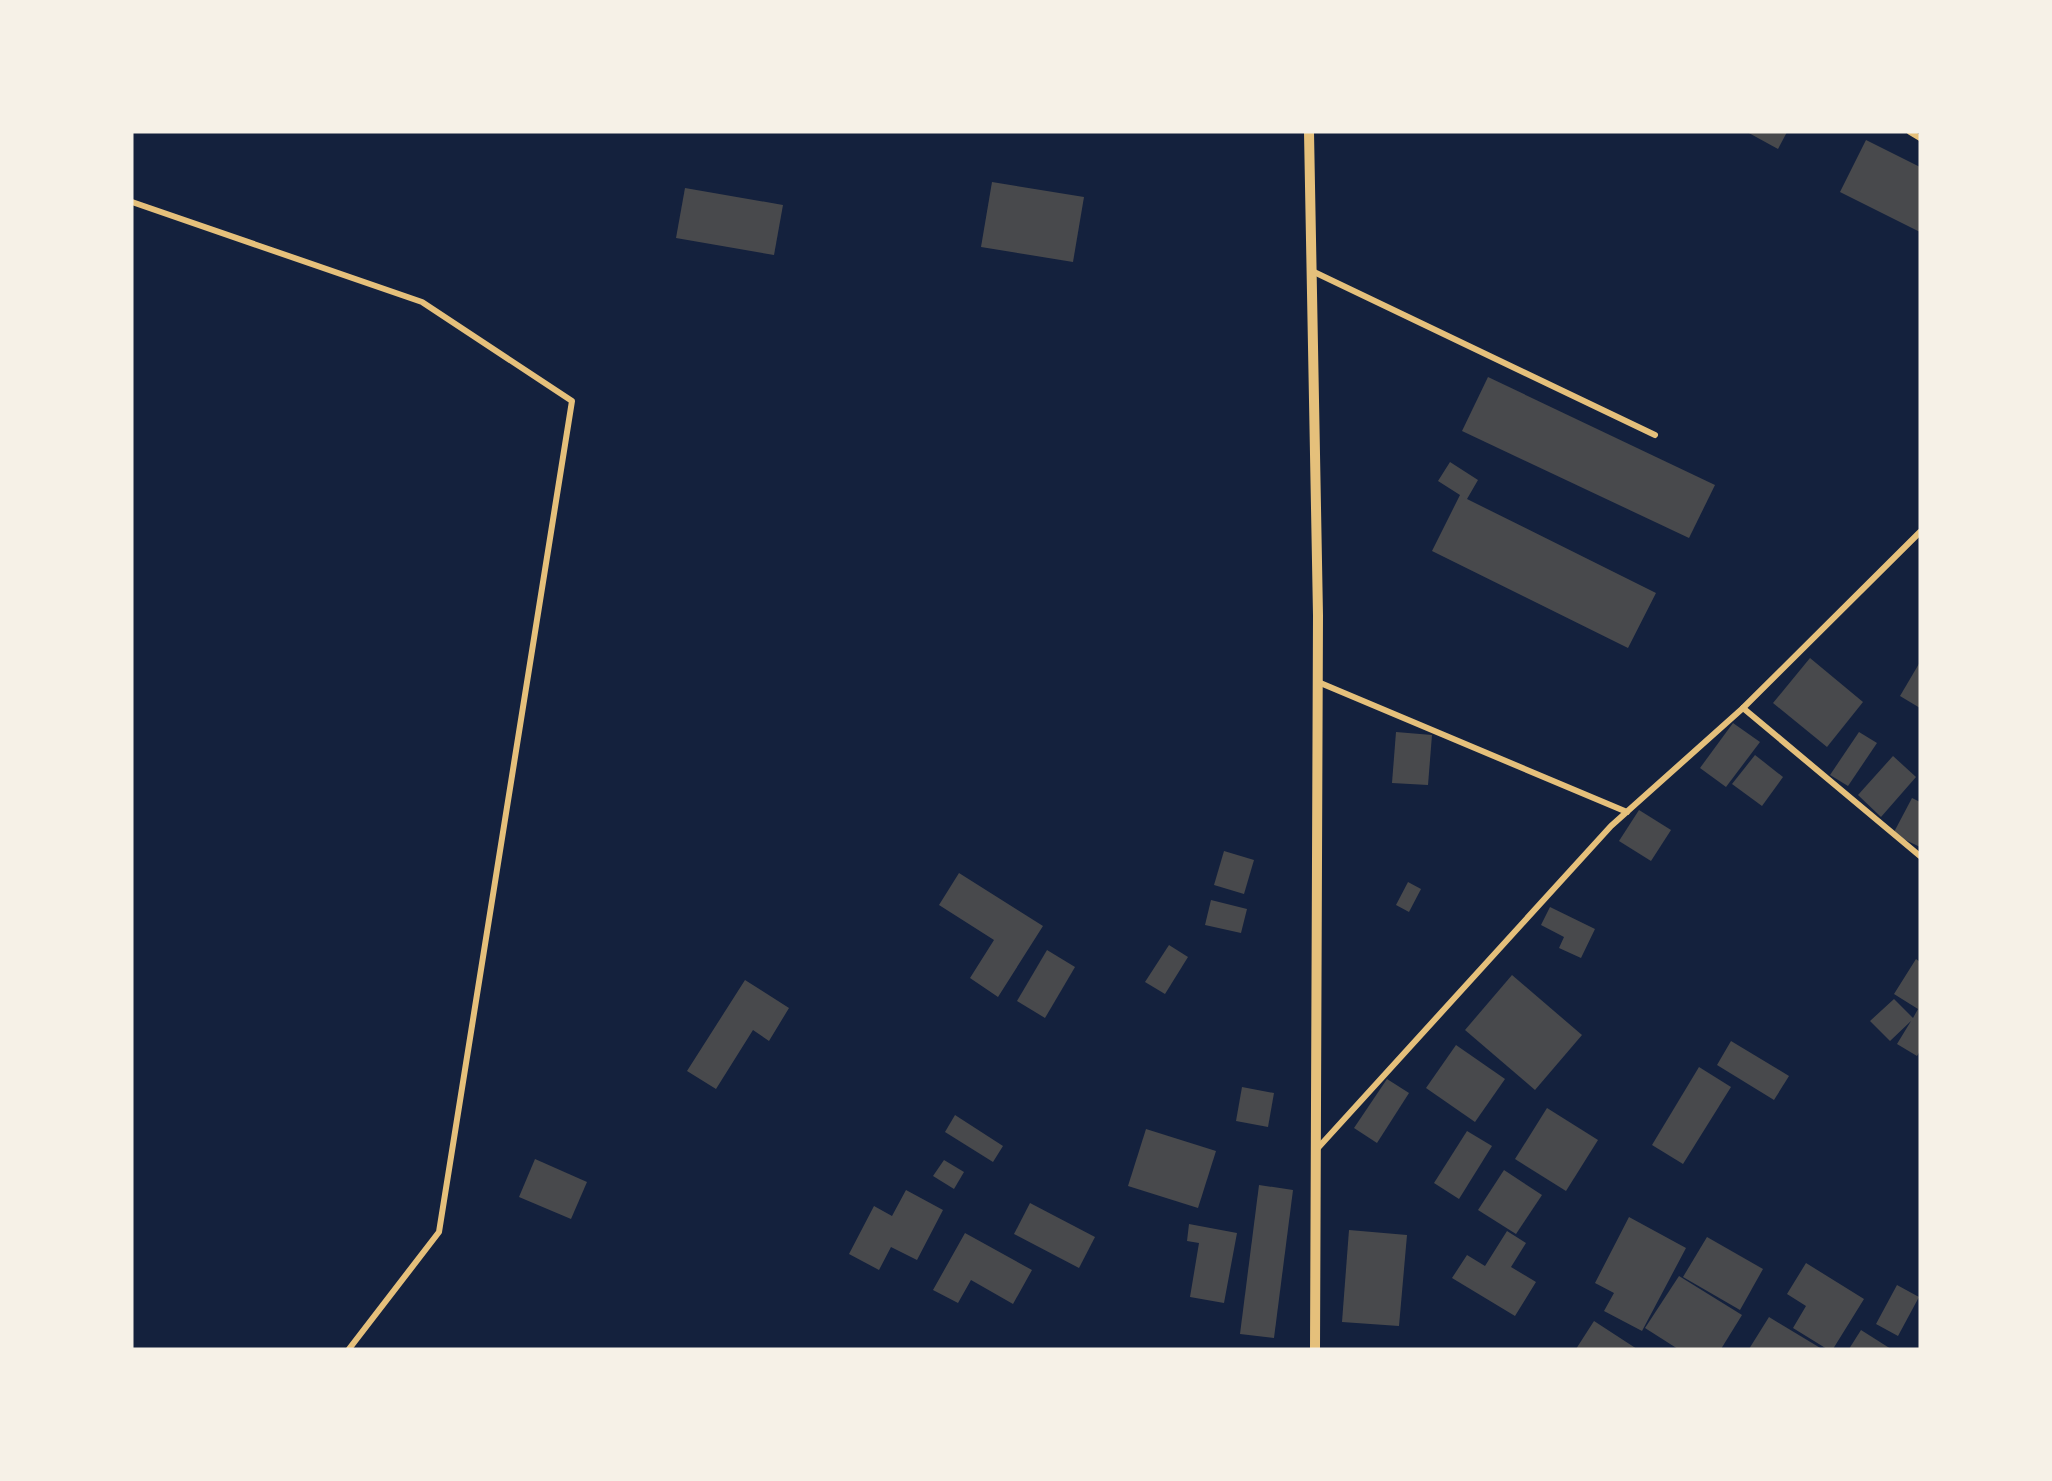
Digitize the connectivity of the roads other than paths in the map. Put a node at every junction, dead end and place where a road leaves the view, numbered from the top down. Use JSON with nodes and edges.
{"nodes":[{"id":1,"x":1310,"y":132,"type":"edge"},
{"id":2,"x":1910,"y":132,"type":"edge"},
{"id":3,"x":1920,"y":138,"type":"edge"},
{"id":4,"x":132,"y":202,"type":"edge"},
{"id":5,"x":1312,"y":271,"type":"junction"},
{"id":6,"x":1655,"y":435,"type":"dead end"},
{"id":7,"x":1920,"y":532,"type":"edge"},
{"id":8,"x":1317,"y":682,"type":"junction"},
{"id":9,"x":1743,"y":708,"type":"junction"},
{"id":10,"x":1627,"y":812,"type":"junction"},
{"id":11,"x":1920,"y":856,"type":"edge"},
{"id":12,"x":1316,"y":1151,"type":"junction"},
{"id":13,"x":349,"y":1349,"type":"edge"},
{"id":14,"x":1315,"y":1349,"type":"edge"}],
"edges":[{"from":1,"to":5,"type":"street"},
{"from":2,"to":3,"type":"street"},
{"from":4,"to":13,"type":"street"},
{"from":5,"to":6,"type":"street"},
{"from":5,"to":8,"type":"street"},
{"from":7,"to":9,"type":"street"},
{"from":8,"to":10,"type":"street"},
{"from":8,"to":12,"type":"street"},
{"from":9,"to":10,"type":"street"},
{"from":9,"to":11,"type":"street"},
{"from":10,"to":12,"type":"street"},
{"from":12,"to":14,"type":"street"}]}
